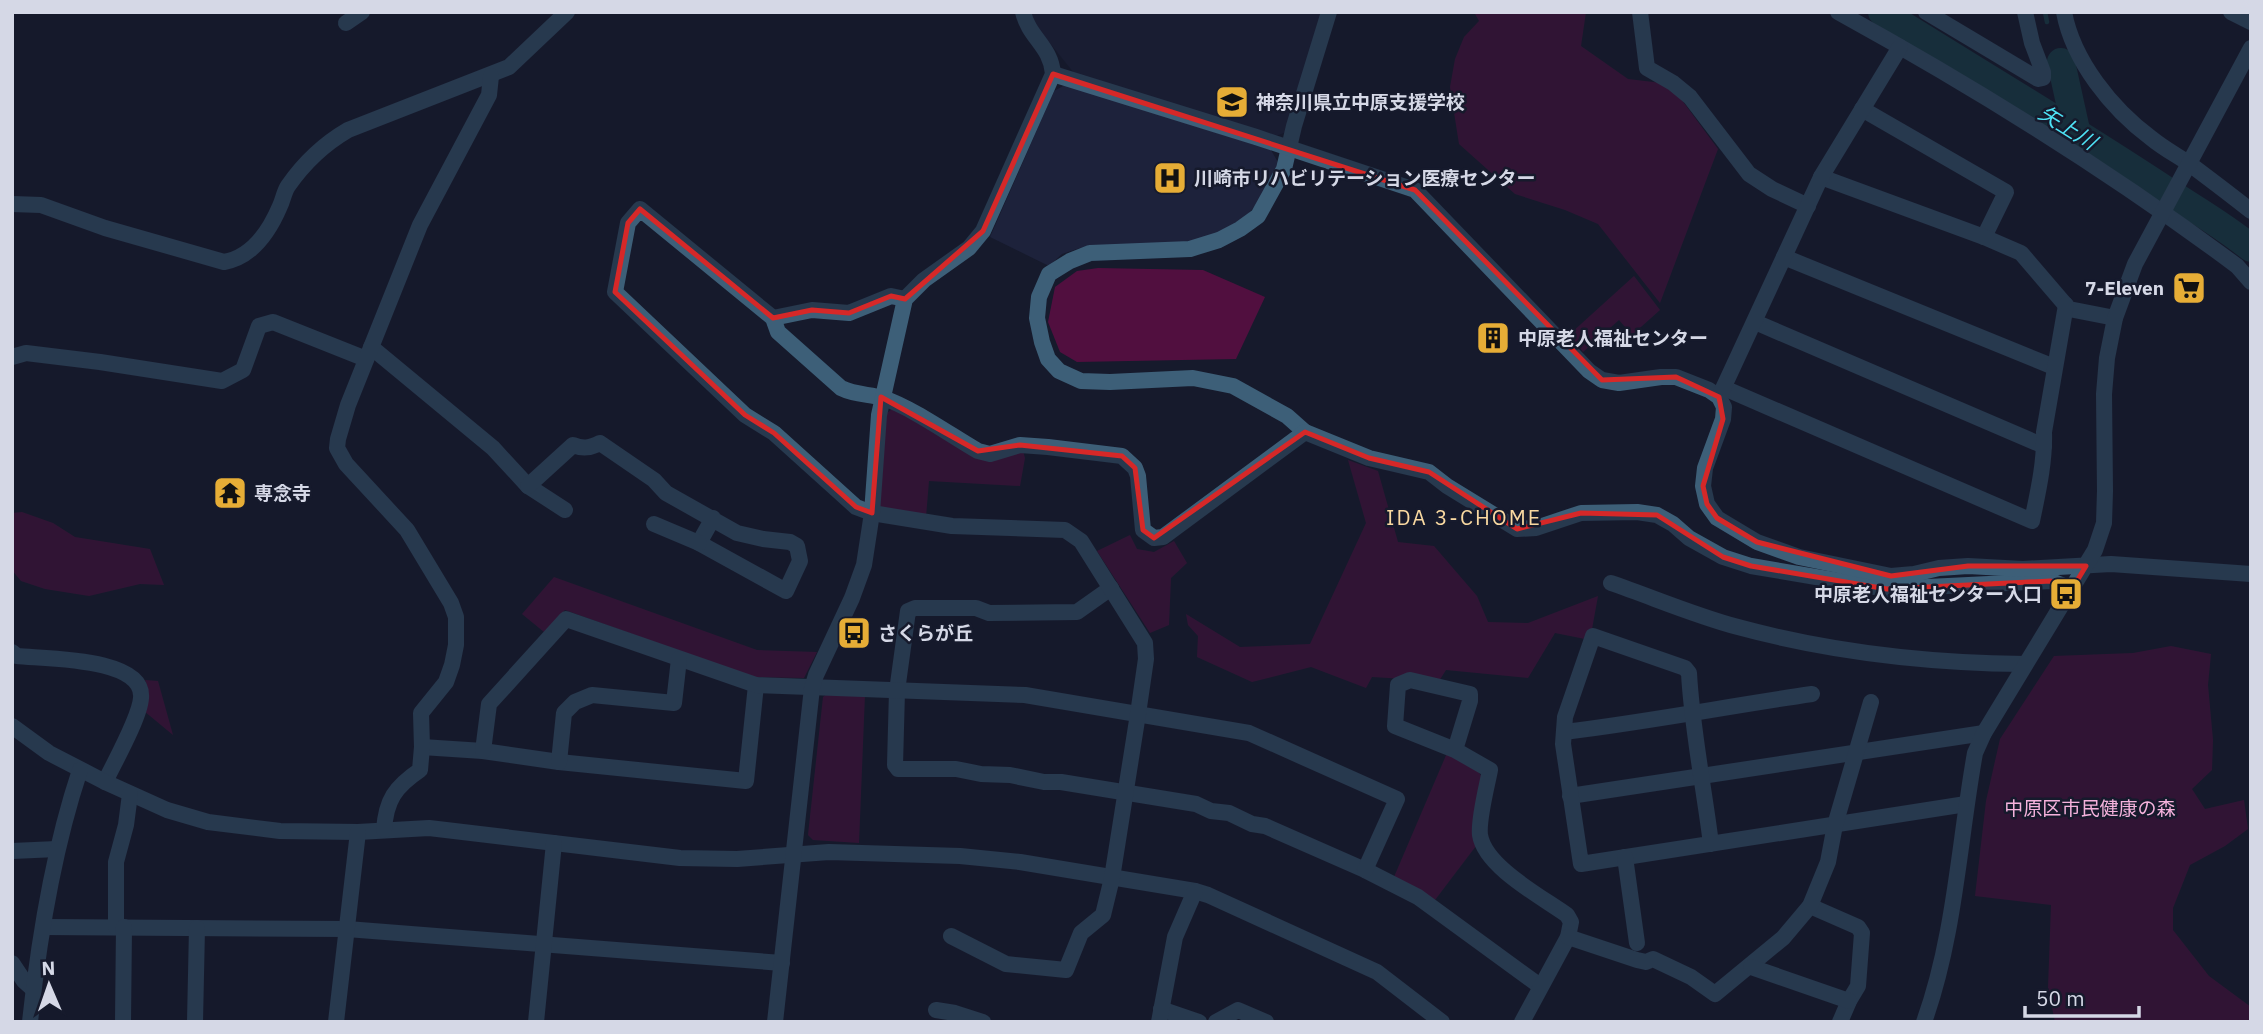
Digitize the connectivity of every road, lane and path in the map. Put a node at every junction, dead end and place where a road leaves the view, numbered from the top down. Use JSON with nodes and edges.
{"nodes":[{"id":1,"x":362,"y":12,"type":"edge"},
{"id":2,"x":566,"y":12,"type":"edge"},
{"id":3,"x":1023,"y":12,"type":"edge"},
{"id":4,"x":1329,"y":12,"type":"edge"},
{"id":5,"x":1640,"y":12,"type":"edge"},
{"id":6,"x":1838,"y":12,"type":"edge"},
{"id":7,"x":1926,"y":12,"type":"edge"},
{"id":8,"x":2025,"y":12,"type":"edge"},
{"id":9,"x":2064,"y":12,"type":"edge"},
{"id":10,"x":2231,"y":12,"type":"edge"},
{"id":11,"x":2251,"y":22,"type":"edge"},
{"id":12,"x":346,"y":23,"type":"dead end"},
{"id":13,"x":1900,"y":47,"type":"junction"},
{"id":14,"x":2251,"y":48,"type":"edge"},
{"id":15,"x":1053,"y":74,"type":"junction"},
{"id":16,"x":491,"y":76,"type":"junction"},
{"id":17,"x":1862,"y":109,"type":"junction"},
{"id":18,"x":1290,"y":148,"type":"junction"},
{"id":19,"x":2188,"y":167,"type":"junction"},
{"id":20,"x":1821,"y":177,"type":"junction"},
{"id":21,"x":12,"y":204,"type":"edge"},
{"id":22,"x":1808,"y":206,"type":"junction"},
{"id":23,"x":2164,"y":211,"type":"junction"},
{"id":24,"x":2251,"y":211,"type":"edge"},
{"id":25,"x":1984,"y":237,"type":"junction"},
{"id":26,"x":1784,"y":257,"type":"junction"},
{"id":27,"x":2251,"y":282,"type":"edge"},
{"id":28,"x":905,"y":299,"type":"junction"},
{"id":29,"x":2066,"y":305,"type":"junction"},
{"id":30,"x":2115,"y":317,"type":"junction"},
{"id":31,"x":773,"y":318,"type":"junction"},
{"id":32,"x":1755,"y":322,"type":"junction"},
{"id":33,"x":368,"y":353,"type":"junction"},
{"id":34,"x":12,"y":358,"type":"edge"},
{"id":35,"x":2054,"y":367,"type":"junction"},
{"id":36,"x":1722,"y":392,"type":"junction"},
{"id":37,"x":883,"y":398,"type":"junction"},
{"id":38,"x":1305,"y":432,"type":"junction"},
{"id":39,"x":2044,"y":446,"type":"junction"},
{"id":40,"x":528,"y":486,"type":"junction"},
{"id":41,"x":565,"y":510,"type":"dead end"},
{"id":42,"x":872,"y":513,"type":"junction"},
{"id":43,"x":713,"y":518,"type":"junction"},
{"id":44,"x":654,"y":524,"type":"dead end"},
{"id":45,"x":699,"y":543,"type":"junction"},
{"id":46,"x":2086,"y":566,"type":"junction"},
{"id":47,"x":2251,"y":574,"type":"edge"},
{"id":48,"x":1611,"y":583,"type":"dead end"},
{"id":49,"x":1111,"y":588,"type":"junction"},
{"id":50,"x":2072,"y":589,"type":"junction"},
{"id":51,"x":12,"y":652,"type":"edge"},
{"id":52,"x":679,"y":659,"type":"junction"},
{"id":53,"x":2025,"y":664,"type":"junction"},
{"id":54,"x":756,"y":685,"type":"junction"},
{"id":55,"x":812,"y":688,"type":"junction"},
{"id":56,"x":897,"y":691,"type":"junction"},
{"id":57,"x":1812,"y":694,"type":"dead end"},
{"id":58,"x":1871,"y":702,"type":"dead end"},
{"id":59,"x":1691,"y":712,"type":"junction"},
{"id":60,"x":1138,"y":714,"type":"junction"},
{"id":61,"x":12,"y":726,"type":"edge"},
{"id":62,"x":1564,"y":732,"type":"junction"},
{"id":63,"x":1984,"y":733,"type":"junction"},
{"id":64,"x":422,"y":747,"type":"junction"},
{"id":65,"x":1455,"y":750,"type":"junction"},
{"id":66,"x":484,"y":751,"type":"junction"},
{"id":67,"x":1856,"y":753,"type":"junction"},
{"id":68,"x":559,"y":762,"type":"junction"},
{"id":69,"x":80,"y":770,"type":"junction"},
{"id":70,"x":1703,"y":777,"type":"junction"},
{"id":71,"x":105,"y":782,"type":"junction"},
{"id":72,"x":1124,"y":793,"type":"junction"},
{"id":73,"x":130,"y":794,"type":"junction"},
{"id":74,"x":1570,"y":796,"type":"junction"},
{"id":75,"x":1966,"y":804,"type":"junction"},
{"id":76,"x":1835,"y":825,"type":"junction"},
{"id":77,"x":384,"y":830,"type":"junction"},
{"id":78,"x":358,"y":831,"type":"junction"},
{"id":79,"x":554,"y":844,"type":"junction"},
{"id":80,"x":1711,"y":844,"type":"junction"},
{"id":81,"x":57,"y":849,"type":"junction"},
{"id":82,"x":12,"y":851,"type":"edge"},
{"id":83,"x":794,"y":853,"type":"junction"},
{"id":84,"x":1625,"y":857,"type":"junction"},
{"id":85,"x":1365,"y":870,"type":"junction"},
{"id":86,"x":1112,"y":878,"type":"junction"},
{"id":87,"x":1195,"y":891,"type":"junction"},
{"id":88,"x":1810,"y":906,"type":"junction"},
{"id":89,"x":44,"y":927,"type":"junction"},
{"id":90,"x":120,"y":927,"type":"junction"},
{"id":91,"x":197,"y":928,"type":"junction"},
{"id":92,"x":348,"y":929,"type":"junction"},
{"id":93,"x":951,"y":936,"type":"dead end"},
{"id":94,"x":1568,"y":937,"type":"junction"},
{"id":95,"x":544,"y":943,"type":"junction"},
{"id":96,"x":1637,"y":943,"type":"dead end"},
{"id":97,"x":12,"y":963,"type":"edge"},
{"id":98,"x":782,"y":963,"type":"junction"},
{"id":99,"x":1751,"y":967,"type":"junction"},
{"id":100,"x":1540,"y":986,"type":"junction"},
{"id":101,"x":33,"y":989,"type":"junction"},
{"id":102,"x":1849,"y":1001,"type":"junction"},
{"id":103,"x":936,"y":1010,"type":"dead end"},
{"id":104,"x":1160,"y":1015,"type":"edge"},
{"id":105,"x":30,"y":1022,"type":"edge"},
{"id":106,"x":123,"y":1022,"type":"edge"},
{"id":107,"x":195,"y":1022,"type":"edge"},
{"id":108,"x":336,"y":1022,"type":"edge"},
{"id":109,"x":536,"y":1022,"type":"edge"},
{"id":110,"x":775,"y":1022,"type":"edge"},
{"id":111,"x":983,"y":1022,"type":"edge"},
{"id":112,"x":1199,"y":1022,"type":"edge"},
{"id":113,"x":1216,"y":1022,"type":"edge"},
{"id":114,"x":1266,"y":1022,"type":"edge"},
{"id":115,"x":1442,"y":1022,"type":"edge"},
{"id":116,"x":1522,"y":1022,"type":"edge"},
{"id":117,"x":1840,"y":1022,"type":"edge"},
{"id":118,"x":1924,"y":1022,"type":"edge"}],
"edges":[{"from":1,"to":12,"type":"street"},
{"from":2,"to":16,"type":"street"},
{"from":3,"to":15,"type":"street"},
{"from":4,"to":18,"type":"street"},
{"from":5,"to":22,"type":"street"},
{"from":6,"to":13,"type":"street"},
{"from":7,"to":8,"type":"street"},
{"from":9,"to":19,"type":"street"},
{"from":10,"to":11,"type":"street"},
{"from":13,"to":17,"type":"street"},
{"from":13,"to":23,"type":"street"},
{"from":14,"to":19,"type":"street"},
{"from":15,"to":18,"type":"street"},
{"from":15,"to":28,"type":"street"},
{"from":16,"to":21,"type":"street"},
{"from":16,"to":33,"type":"street"},
{"from":17,"to":20,"type":"street"},
{"from":17,"to":25,"type":"street"},
{"from":18,"to":36,"type":"street"},
{"from":18,"to":38,"type":"street"},
{"from":19,"to":23,"type":"street"},
{"from":19,"to":24,"type":"street"},
{"from":20,"to":22,"type":"street"},
{"from":20,"to":25,"type":"street"},
{"from":22,"to":26,"type":"street"},
{"from":23,"to":27,"type":"street"},
{"from":23,"to":30,"type":"street"},
{"from":25,"to":29,"type":"street"},
{"from":26,"to":32,"type":"street"},
{"from":26,"to":35,"type":"street"},
{"from":28,"to":31,"type":"street"},
{"from":28,"to":37,"type":"street"},
{"from":29,"to":30,"type":"street"},
{"from":29,"to":35,"type":"street"},
{"from":30,"to":46,"type":"street"},
{"from":31,"to":37,"type":"street"},
{"from":31,"to":42,"type":"street"},
{"from":32,"to":36,"type":"street"},
{"from":32,"to":39,"type":"street"},
{"from":33,"to":34,"type":"street"},
{"from":33,"to":40,"type":"street"},
{"from":33,"to":64,"type":"street"},
{"from":35,"to":39,"type":"street"},
{"from":36,"to":39,"type":"street"},
{"from":36,"to":46,"type":"street"},
{"from":37,"to":38,"type":"street"},
{"from":37,"to":42,"type":"street"},
{"from":38,"to":50,"type":"street"},
{"from":40,"to":41,"type":"street"},
{"from":40,"to":43,"type":"street"},
{"from":42,"to":49,"type":"street"},
{"from":42,"to":55,"type":"street"},
{"from":43,"to":45,"type":"street"},
{"from":43,"to":45,"type":"street"},
{"from":44,"to":45,"type":"street"},
{"from":46,"to":47,"type":"street"},
{"from":46,"to":50,"type":"street"},
{"from":48,"to":53,"type":"street"},
{"from":49,"to":56,"type":"street"},
{"from":49,"to":60,"type":"street"},
{"from":50,"to":53,"type":"street"},
{"from":51,"to":71,"type":"street"},
{"from":52,"to":54,"type":"street"},
{"from":52,"to":66,"type":"street"},
{"from":52,"to":68,"type":"street"},
{"from":53,"to":63,"type":"street"},
{"from":54,"to":55,"type":"street"},
{"from":54,"to":68,"type":"street"},
{"from":55,"to":56,"type":"street"},
{"from":55,"to":83,"type":"street"},
{"from":56,"to":60,"type":"street"},
{"from":56,"to":72,"type":"street"},
{"from":57,"to":59,"type":"street"},
{"from":58,"to":67,"type":"street"},
{"from":59,"to":62,"type":"street"},
{"from":59,"to":62,"type":"street"},
{"from":59,"to":70,"type":"street"},
{"from":60,"to":72,"type":"street"},
{"from":60,"to":85,"type":"street"},
{"from":61,"to":69,"type":"street"},
{"from":62,"to":74,"type":"street"},
{"from":63,"to":67,"type":"street"},
{"from":63,"to":75,"type":"street"},
{"from":64,"to":66,"type":"street"},
{"from":64,"to":77,"type":"street"},
{"from":65,"to":65,"type":"street"},
{"from":65,"to":94,"type":"street"},
{"from":66,"to":68,"type":"street"},
{"from":67,"to":70,"type":"street"},
{"from":67,"to":76,"type":"street"},
{"from":69,"to":71,"type":"street"},
{"from":69,"to":81,"type":"street"},
{"from":70,"to":74,"type":"street"},
{"from":70,"to":80,"type":"street"},
{"from":71,"to":73,"type":"street"},
{"from":72,"to":85,"type":"street"},
{"from":72,"to":86,"type":"street"},
{"from":73,"to":78,"type":"street"},
{"from":73,"to":90,"type":"street"},
{"from":74,"to":84,"type":"street"},
{"from":75,"to":76,"type":"street"},
{"from":75,"to":118,"type":"street"},
{"from":76,"to":80,"type":"street"},
{"from":76,"to":88,"type":"street"},
{"from":77,"to":78,"type":"street"},
{"from":77,"to":79,"type":"street"},
{"from":78,"to":92,"type":"street"},
{"from":79,"to":83,"type":"street"},
{"from":79,"to":95,"type":"street"},
{"from":80,"to":84,"type":"street"},
{"from":81,"to":82,"type":"street"},
{"from":81,"to":89,"type":"street"},
{"from":83,"to":86,"type":"street"},
{"from":83,"to":98,"type":"street"},
{"from":84,"to":96,"type":"street"},
{"from":85,"to":100,"type":"street"},
{"from":86,"to":87,"type":"street"},
{"from":86,"to":93,"type":"street"},
{"from":87,"to":104,"type":"street"},
{"from":87,"to":115,"type":"street"},
{"from":88,"to":99,"type":"street"},
{"from":88,"to":102,"type":"street"},
{"from":89,"to":90,"type":"street"},
{"from":89,"to":101,"type":"street"},
{"from":90,"to":91,"type":"street"},
{"from":90,"to":106,"type":"street"},
{"from":91,"to":92,"type":"street"},
{"from":91,"to":107,"type":"street"},
{"from":92,"to":95,"type":"street"},
{"from":92,"to":108,"type":"street"},
{"from":94,"to":99,"type":"street"},
{"from":94,"to":100,"type":"street"},
{"from":95,"to":98,"type":"street"},
{"from":95,"to":109,"type":"street"},
{"from":97,"to":101,"type":"street"},
{"from":98,"to":110,"type":"street"},
{"from":99,"to":102,"type":"street"},
{"from":100,"to":116,"type":"street"},
{"from":101,"to":105,"type":"street"},
{"from":102,"to":117,"type":"street"},
{"from":103,"to":111,"type":"street"},
{"from":104,"to":112,"type":"street"},
{"from":113,"to":114,"type":"street"}]}
